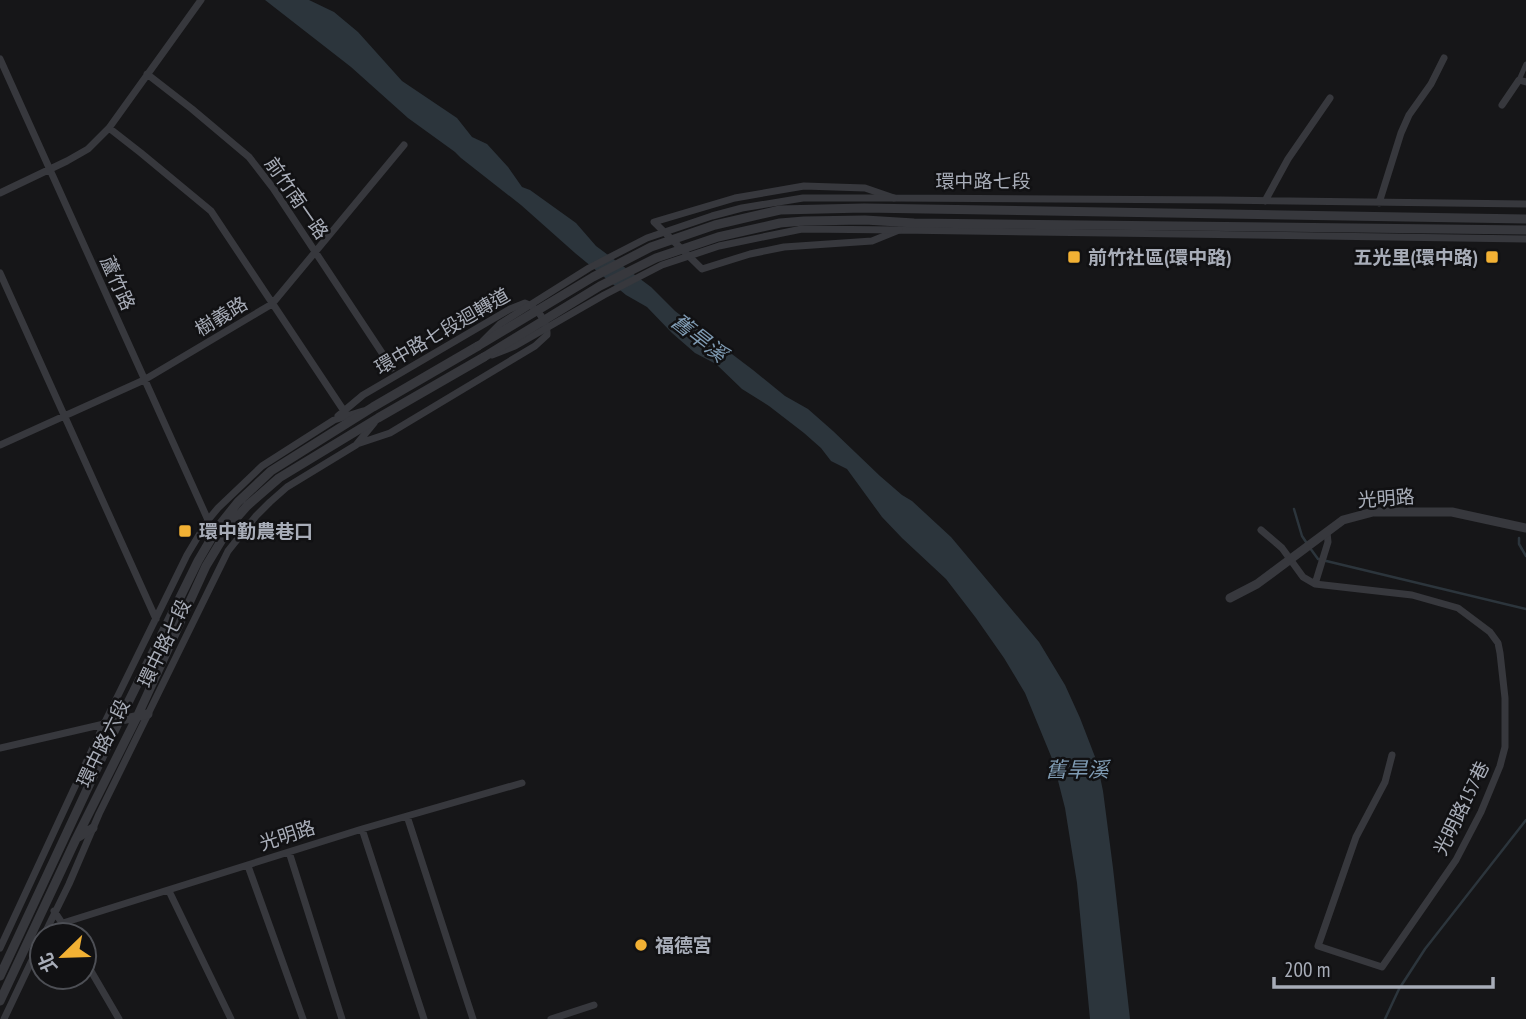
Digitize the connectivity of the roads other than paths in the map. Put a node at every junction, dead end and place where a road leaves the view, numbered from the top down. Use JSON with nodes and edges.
{"nodes":[{"id":1,"x":201,"y":0,"type":"edge"},
{"id":2,"x":1444,"y":58,"type":"dead end"},
{"id":3,"x":0,"y":59,"type":"edge"},
{"id":4,"x":1526,"y":64,"type":"edge"},
{"id":5,"x":147,"y":74,"type":"junction"},
{"id":6,"x":1522,"y":81,"type":"edge"},
{"id":7,"x":1330,"y":98,"type":"dead end"},
{"id":8,"x":1502,"y":105,"type":"dead end"},
{"id":9,"x":108,"y":128,"type":"junction"},
{"id":10,"x":404,"y":145,"type":"dead end"},
{"id":11,"x":49,"y":170,"type":"junction"},
{"id":12,"x":0,"y":193,"type":"edge"},
{"id":13,"x":894,"y":198,"type":"junction"},
{"id":14,"x":1265,"y":201,"type":"junction"},
{"id":15,"x":1379,"y":203,"type":"junction"},
{"id":16,"x":1523,"y":204,"type":"edge"},
{"id":17,"x":1526,"y":219,"type":"edge"},
{"id":18,"x":899,"y":230,"type":"junction"},
{"id":19,"x":1525,"y":236,"type":"edge"},
{"id":20,"x":316,"y":252,"type":"junction"},
{"id":21,"x":0,"y":273,"type":"edge"},
{"id":22,"x":272,"y":304,"type":"junction"},
{"id":23,"x":478,"y":346,"type":"junction"},
{"id":24,"x":484,"y":357,"type":"junction"},
{"id":25,"x":392,"y":368,"type":"dead end"},
{"id":26,"x":144,"y":380,"type":"junction"},
{"id":27,"x":373,"y":407,"type":"junction"},
{"id":28,"x":344,"y":411,"type":"junction"},
{"id":29,"x":65,"y":416,"type":"junction"},
{"id":30,"x":378,"y":418,"type":"junction"},
{"id":31,"x":334,"y":420,"type":"junction"},
{"id":32,"x":0,"y":445,"type":"edge"},
{"id":33,"x":356,"y":445,"type":"junction"},
{"id":34,"x":270,"y":472,"type":"junction"},
{"id":35,"x":208,"y":520,"type":"junction"},
{"id":36,"x":1526,"y":528,"type":"edge"},
{"id":37,"x":1261,"y":530,"type":"dead end"},
{"id":38,"x":1327,"y":532,"type":"junction"},
{"id":39,"x":1290,"y":560,"type":"junction"},
{"id":40,"x":1315,"y":581,"type":"junction"},
{"id":41,"x":1230,"y":598,"type":"dead end"},
{"id":42,"x":156,"y":619,"type":"junction"},
{"id":43,"x":148,"y":714,"type":"junction"},
{"id":44,"x":136,"y":717,"type":"junction"},
{"id":45,"x":119,"y":721,"type":"junction"},
{"id":46,"x":104,"y":724,"type":"junction"},
{"id":47,"x":1,"y":746,"type":"edge"},
{"id":48,"x":1392,"y":755,"type":"dead end"},
{"id":49,"x":522,"y":783,"type":"dead end"},
{"id":50,"x":407,"y":816,"type":"junction"},
{"id":51,"x":93,"y":828,"type":"junction"},
{"id":52,"x":362,"y":830,"type":"junction"},
{"id":53,"x":76,"y":839,"type":"junction"},
{"id":54,"x":289,"y":852,"type":"junction"},
{"id":55,"x":248,"y":866,"type":"junction"},
{"id":56,"x":169,"y":891,"type":"junction"},
{"id":57,"x":54,"y":911,"type":"junction"},
{"id":58,"x":50,"y":921,"type":"edge"},
{"id":59,"x":61,"y":921,"type":"edge"},
{"id":60,"x":69,"y":921,"type":"edge"},
{"id":61,"x":0,"y":948,"type":"edge"},
{"id":62,"x":28,"y":969,"type":"edge"},
{"id":63,"x":0,"y":976,"type":"edge"},
{"id":64,"x":98,"y":984,"type":"edge"},
{"id":65,"x":0,"y":1001,"type":"edge"},
{"id":66,"x":594,"y":1005,"type":"dead end"},
{"id":67,"x":4,"y":1019,"type":"edge"},
{"id":68,"x":119,"y":1019,"type":"edge"},
{"id":69,"x":231,"y":1019,"type":"edge"},
{"id":70,"x":303,"y":1019,"type":"edge"},
{"id":71,"x":342,"y":1019,"type":"edge"},
{"id":72,"x":424,"y":1019,"type":"edge"},
{"id":73,"x":473,"y":1019,"type":"edge"},
{"id":74,"x":551,"y":1019,"type":"edge"}],
"edges":[{"from":1,"to":5,"type":"street"},
{"from":2,"to":15,"type":"street"},
{"from":3,"to":11,"type":"street","name":"蘆竹路"},
{"from":4,"to":6,"type":"street"},
{"from":5,"to":9,"type":"street"},
{"from":5,"to":20,"type":"street","name":"前竹南一路"},
{"from":6,"to":8,"type":"street"},
{"from":7,"to":14,"type":"street"},
{"from":9,"to":11,"type":"street"},
{"from":9,"to":22,"type":"street"},
{"from":10,"to":20,"type":"street","name":"樹義路"},
{"from":11,"to":12,"type":"street"},
{"from":11,"to":26,"type":"street","name":"蘆竹路"},
{"from":13,"to":14,"type":"street","name":"環中路七段"},
{"from":13,"to":18,"type":"street"},
{"from":13,"to":23,"type":"street","name":"環中路七段","bridge":true},
{"from":14,"to":15,"type":"street","name":"環中路七段"},
{"from":15,"to":16,"type":"street","name":"環中路七段"},
{"from":16,"to":19,"type":"street"},
{"from":17,"to":23,"type":"street","name":"環中路七段","bridge":true},
{"from":18,"to":19,"type":"street","name":"環中路七段"},
{"from":18,"to":24,"type":"street","name":"環中路七段","bridge":true},
{"from":19,"to":24,"type":"street","name":"環中路七段","bridge":true},
{"from":20,"to":22,"type":"street","name":"樹義路"},
{"from":20,"to":25,"type":"street","name":"前竹南一路"},
{"from":21,"to":29,"type":"street"},
{"from":22,"to":26,"type":"street","name":"樹義路"},
{"from":22,"to":28,"type":"street"},
{"from":23,"to":27,"type":"street","name":"環中路七段"},
{"from":24,"to":30,"type":"street","name":"環中路七段"},
{"from":26,"to":29,"type":"street","name":"樹義路"},
{"from":26,"to":35,"type":"street","name":"蘆竹路"},
{"from":27,"to":31,"type":"street","name":"環中路七段"},
{"from":27,"to":34,"type":"street","name":"環中路七段"},
{"from":28,"to":31,"type":"street","name":"環中路七段迴轉道"},
{"from":28,"to":33,"type":"street","name":"環中路七段迴轉道"},
{"from":29,"to":32,"type":"street","name":"樹義路"},
{"from":29,"to":42,"type":"street"},
{"from":30,"to":33,"type":"street","name":"環中路七段"},
{"from":30,"to":34,"type":"street","name":"環中路七段"},
{"from":31,"to":34,"type":"street","name":"環中路七段"},
{"from":33,"to":43,"type":"street","name":"環中路七段"},
{"from":34,"to":35,"type":"street","name":"環中路六段"},
{"from":34,"to":44,"type":"street","name":"環中路六段"},
{"from":34,"to":45,"type":"street","name":"環中路六段"},
{"from":35,"to":42,"type":"street","name":"環中路六段"},
{"from":36,"to":38,"type":"street","name":"光明路"},
{"from":37,"to":39,"type":"street"},
{"from":38,"to":39,"type":"street","name":"光明路"},
{"from":38,"to":40,"type":"street"},
{"from":39,"to":40,"type":"street"},
{"from":39,"to":41,"type":"street","name":"光明路"},
{"from":40,"to":48,"type":"street","name":"光明路157巷"},
{"from":42,"to":46,"type":"street","name":"環中路六段"},
{"from":43,"to":44,"type":"street"},
{"from":43,"to":51,"type":"street","name":"環中路七段"},
{"from":44,"to":45,"type":"street"},
{"from":44,"to":53,"type":"street","name":"環中路六段"},
{"from":45,"to":46,"type":"street"},
{"from":45,"to":63,"type":"street","name":"環中路六段"},
{"from":46,"to":47,"type":"street"},
{"from":46,"to":61,"type":"street","name":"環中路六段"},
{"from":49,"to":50,"type":"street","name":"光明路"},
{"from":50,"to":52,"type":"street","name":"光明路"},
{"from":50,"to":73,"type":"street"},
{"from":51,"to":53,"type":"street"},
{"from":51,"to":57,"type":"street","name":"環中路七段"},
{"from":52,"to":54,"type":"street","name":"光明路"},
{"from":52,"to":72,"type":"street"},
{"from":53,"to":65,"type":"street","name":"環中路六段"},
{"from":54,"to":55,"type":"street","name":"光明路"},
{"from":54,"to":71,"type":"street"},
{"from":55,"to":56,"type":"street","name":"光明路"},
{"from":55,"to":70,"type":"street"},
{"from":56,"to":60,"type":"street","name":"光明路"},
{"from":56,"to":69,"type":"street"},
{"from":57,"to":58,"type":"street","name":"環中路七段"},
{"from":57,"to":59,"type":"street"},
{"from":62,"to":67,"type":"street","name":"環中路七段"},
{"from":64,"to":68,"type":"street"},
{"from":66,"to":74,"type":"street"}]}
